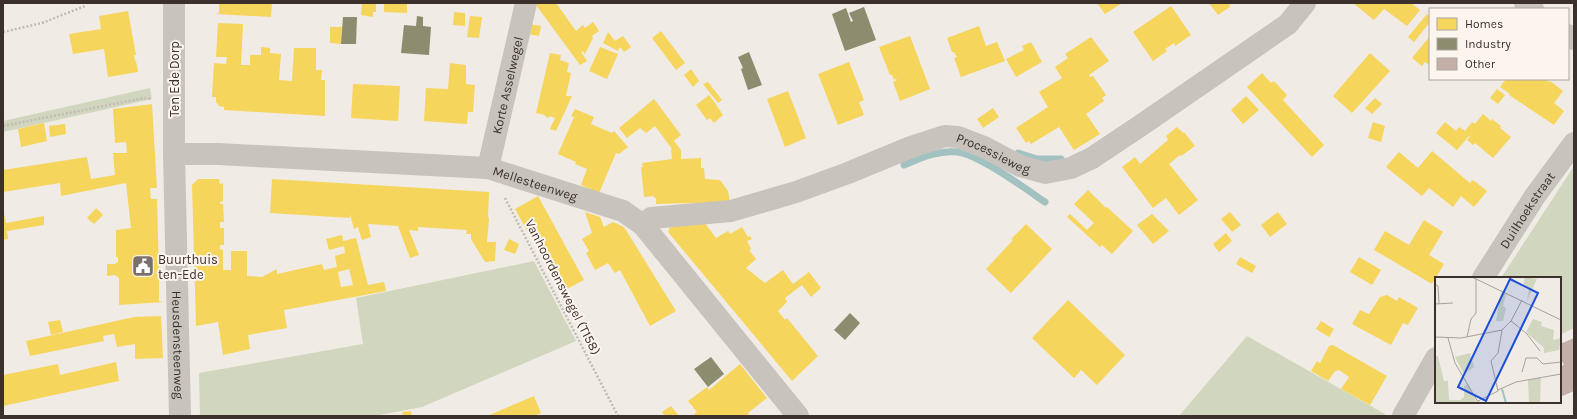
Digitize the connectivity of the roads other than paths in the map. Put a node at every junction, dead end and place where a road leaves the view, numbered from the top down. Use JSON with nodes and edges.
{"nodes":[{"id":1,"x":174,"y":3,"type":"edge"},
{"id":2,"x":526,"y":3,"type":"edge"},
{"id":3,"x":1305,"y":3,"type":"edge"},
{"id":4,"x":1574,"y":143,"type":"edge"},
{"id":5,"x":174,"y":154,"type":"junction"},
{"id":6,"x":488,"y":168,"type":"junction"},
{"id":7,"x":643,"y":225,"type":"junction"},
{"id":8,"x":1484,"y":277,"type":"edge"},
{"id":9,"x":1435,"y":360,"type":"edge"},
{"id":10,"x":180,"y":416,"type":"edge"},
{"id":11,"x":798,"y":416,"type":"edge"},
{"id":12,"x":1403,"y":416,"type":"edge"}],
"edges":[{"from":1,"to":5,"type":"street","name":"Ten Ede Dorp"},
{"from":2,"to":6,"type":"street","name":"Korte Asselwegel"},
{"from":3,"to":7,"type":"street","name":"Processieweg"},
{"from":4,"to":8,"type":"street","name":"Duilhoekstraat"},
{"from":5,"to":6,"type":"street","name":"Mellesteenweg"},
{"from":5,"to":10,"type":"street","name":"Heusdensteenweg"},
{"from":6,"to":7,"type":"street","name":"Mellesteenweg"},
{"from":7,"to":11,"type":"street","name":"Mellesteenweg"},
{"from":9,"to":12,"type":"street"}]}
